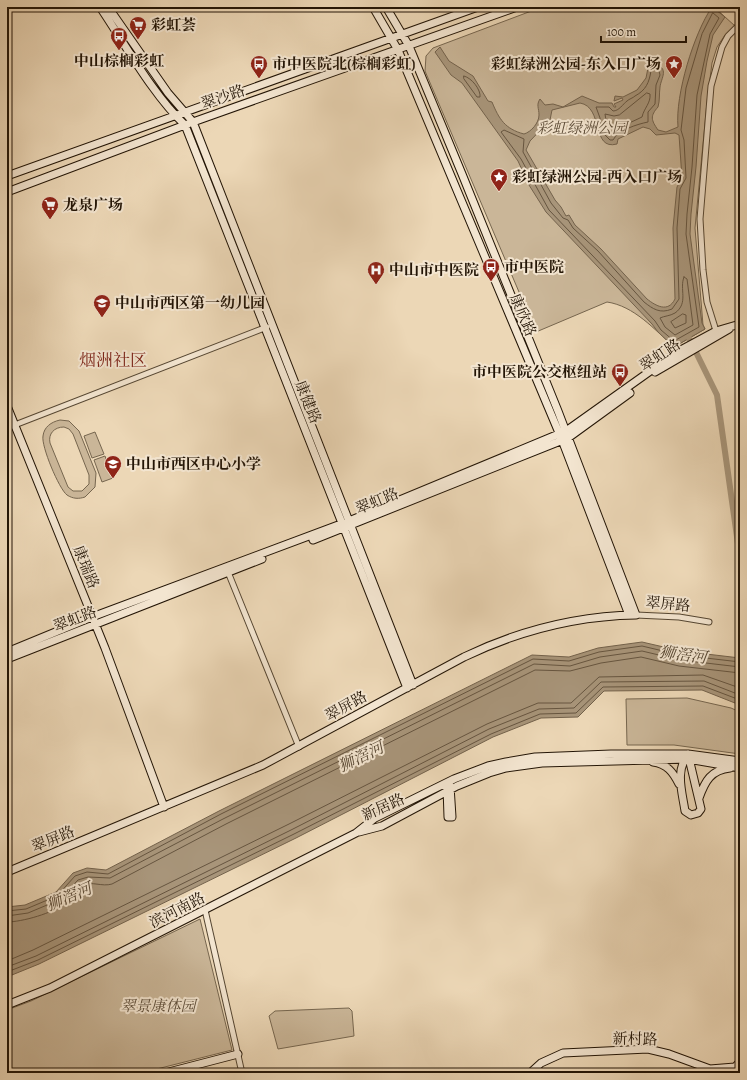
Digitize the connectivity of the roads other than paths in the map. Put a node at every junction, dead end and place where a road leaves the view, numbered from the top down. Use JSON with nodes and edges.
{"nodes":[{"id":1,"x":100,"y":7,"type":"edge"},
{"id":2,"x":108,"y":7,"type":"edge"},
{"id":3,"x":373,"y":7,"type":"edge"},
{"id":4,"x":386,"y":7,"type":"edge"},
{"id":5,"x":478,"y":7,"type":"edge"},
{"id":6,"x":517,"y":7,"type":"edge"},
{"id":7,"x":740,"y":24,"type":"edge"},
{"id":8,"x":402,"y":35,"type":"junction"},
{"id":9,"x":125,"y":37,"type":"junction"},
{"id":10,"x":391,"y":39,"type":"junction"},
{"id":11,"x":409,"y":46,"type":"junction"},
{"id":12,"x":398,"y":50,"type":"junction"},
{"id":13,"x":185,"y":113,"type":"junction"},
{"id":14,"x":175,"y":116,"type":"junction"},
{"id":15,"x":193,"y":122,"type":"junction"},
{"id":16,"x":185,"y":125,"type":"junction"},
{"id":17,"x":7,"y":176,"type":"edge"},
{"id":18,"x":7,"y":192,"type":"edge"},
{"id":19,"x":737,"y":325,"type":"edge"},
{"id":20,"x":272,"y":326,"type":"junction"},
{"id":21,"x":264,"y":328,"type":"junction"},
{"id":22,"x":713,"y":335,"type":"junction"},
{"id":23,"x":7,"y":406,"type":"edge"},
{"id":24,"x":15,"y":425,"type":"junction"},
{"id":25,"x":7,"y":428,"type":"edge"},
{"id":26,"x":564,"y":436,"type":"junction"},
{"id":27,"x":346,"y":524,"type":"junction"},
{"id":28,"x":228,"y":572,"type":"junction"},
{"id":29,"x":633,"y":615,"type":"junction"},
{"id":30,"x":92,"y":618,"type":"junction"},
{"id":31,"x":709,"y":622,"type":"dead end"},
{"id":32,"x":96,"y":626,"type":"junction"},
{"id":33,"x":7,"y":652,"type":"edge"},
{"id":34,"x":7,"y":659,"type":"edge"},
{"id":35,"x":410,"y":686,"type":"junction"},
{"id":36,"x":299,"y":746,"type":"junction"},
{"id":37,"x":687,"y":757,"type":"junction"},
{"id":38,"x":635,"y":760,"type":"junction"},
{"id":39,"x":739,"y":765,"type":"edge"},
{"id":40,"x":449,"y":786,"type":"junction"},
{"id":41,"x":682,"y":791,"type":"junction"},
{"id":42,"x":698,"y":796,"type":"junction"},
{"id":43,"x":683,"y":799,"type":"junction"},
{"id":44,"x":164,"y":807,"type":"junction"},
{"id":45,"x":356,"y":832,"type":"junction"},
{"id":46,"x":7,"y":872,"type":"edge"},
{"id":47,"x":205,"y":910,"type":"junction"},
{"id":48,"x":7,"y":1005,"type":"edge"},
{"id":49,"x":238,"y":1054,"type":"junction"},
{"id":50,"x":740,"y":1062,"type":"edge"},
{"id":51,"x":164,"y":1073,"type":"edge"},
{"id":52,"x":242,"y":1073,"type":"edge"},
{"id":53,"x":530,"y":1073,"type":"edge"}],
"edges":[{"from":1,"to":9,"type":"street"},
{"from":2,"to":9,"type":"street"},
{"from":3,"to":10,"type":"street","name":"康欣路"},
{"from":4,"to":8,"type":"street","name":"康欣路"},
{"from":5,"to":8,"type":"street","name":"翠沙路"},
{"from":6,"to":11,"type":"street","name":"翠沙路"},
{"from":7,"to":22,"type":"street"},
{"from":8,"to":10,"type":"street","name":"翠沙路"},
{"from":8,"to":11,"type":"street","name":"康欣路"},
{"from":9,"to":13,"type":"street"},
{"from":9,"to":14,"type":"street"},
{"from":10,"to":12,"type":"street","name":"康欣路"},
{"from":10,"to":13,"type":"street","name":"翠沙路"},
{"from":11,"to":12,"type":"street","name":"翠沙路"},
{"from":11,"to":26,"type":"street","name":"康欣路"},
{"from":12,"to":15,"type":"street","name":"翠沙路"},
{"from":12,"to":26,"type":"street","name":"康欣路"},
{"from":13,"to":14,"type":"street","name":"翠沙路"},
{"from":13,"to":15,"type":"street"},
{"from":14,"to":16,"type":"street"},
{"from":14,"to":17,"type":"street","name":"翠沙路"},
{"from":15,"to":16,"type":"street","name":"翠沙路"},
{"from":15,"to":20,"type":"street","name":"康健路"},
{"from":16,"to":18,"type":"street","name":"翠沙路"},
{"from":16,"to":21,"type":"street","name":"康健路"},
{"from":19,"to":22,"type":"street","name":"翠虹路"},
{"from":20,"to":21,"type":"street"},
{"from":20,"to":27,"type":"street","name":"康健路"},
{"from":21,"to":24,"type":"street"},
{"from":21,"to":27,"type":"street","name":"康健路"},
{"from":22,"to":26,"type":"street","name":"翠虹路"},
{"from":23,"to":24,"type":"street","name":"康瑞路"},
{"from":24,"to":25,"type":"street"},
{"from":24,"to":30,"type":"street","name":"康瑞路"},
{"from":26,"to":27,"type":"street","name":"翠虹路"},
{"from":26,"to":29,"type":"street","name":"康欣路"},
{"from":27,"to":28,"type":"street","name":"翠虹路"},
{"from":27,"to":30,"type":"street","name":"翠虹路"},
{"from":27,"to":35,"type":"street","name":"康健路"},
{"from":28,"to":32,"type":"street","name":"翠虹路"},
{"from":28,"to":36,"type":"street"},
{"from":29,"to":31,"type":"street","name":"翠屏路"},
{"from":29,"to":35,"type":"street","name":"翠屏路"},
{"from":30,"to":32,"type":"street","name":"康瑞路"},
{"from":30,"to":33,"type":"street","name":"翠虹路"},
{"from":32,"to":34,"type":"street","name":"翠虹路"},
{"from":32,"to":44,"type":"street","name":"康瑞路"},
{"from":35,"to":36,"type":"street","name":"翠屏路"},
{"from":36,"to":44,"type":"street","name":"翠屏路"},
{"from":37,"to":38,"type":"street","name":"新居路"},
{"from":37,"to":39,"type":"street","name":"新居路"},
{"from":37,"to":40,"type":"street","name":"新居路"},
{"from":37,"to":41,"type":"street"},
{"from":37,"to":42,"type":"street"},
{"from":38,"to":40,"type":"street","name":"新居路"},
{"from":38,"to":41,"type":"street"},
{"from":39,"to":42,"type":"street"},
{"from":40,"to":45,"type":"street","name":"新居路"},
{"from":40,"to":45,"type":"street","name":"新居路"},
{"from":41,"to":43,"type":"street"},
{"from":42,"to":43,"type":"street"},
{"from":42,"to":43,"type":"street"},
{"from":44,"to":46,"type":"street","name":"翠屏路"},
{"from":45,"to":47,"type":"street","name":"滨河南路"},
{"from":47,"to":48,"type":"street","name":"滨河南路"},
{"from":47,"to":49,"type":"street"},
{"from":49,"to":51,"type":"street"},
{"from":49,"to":52,"type":"street"},
{"from":50,"to":53,"type":"street","name":"新村路"}]}
